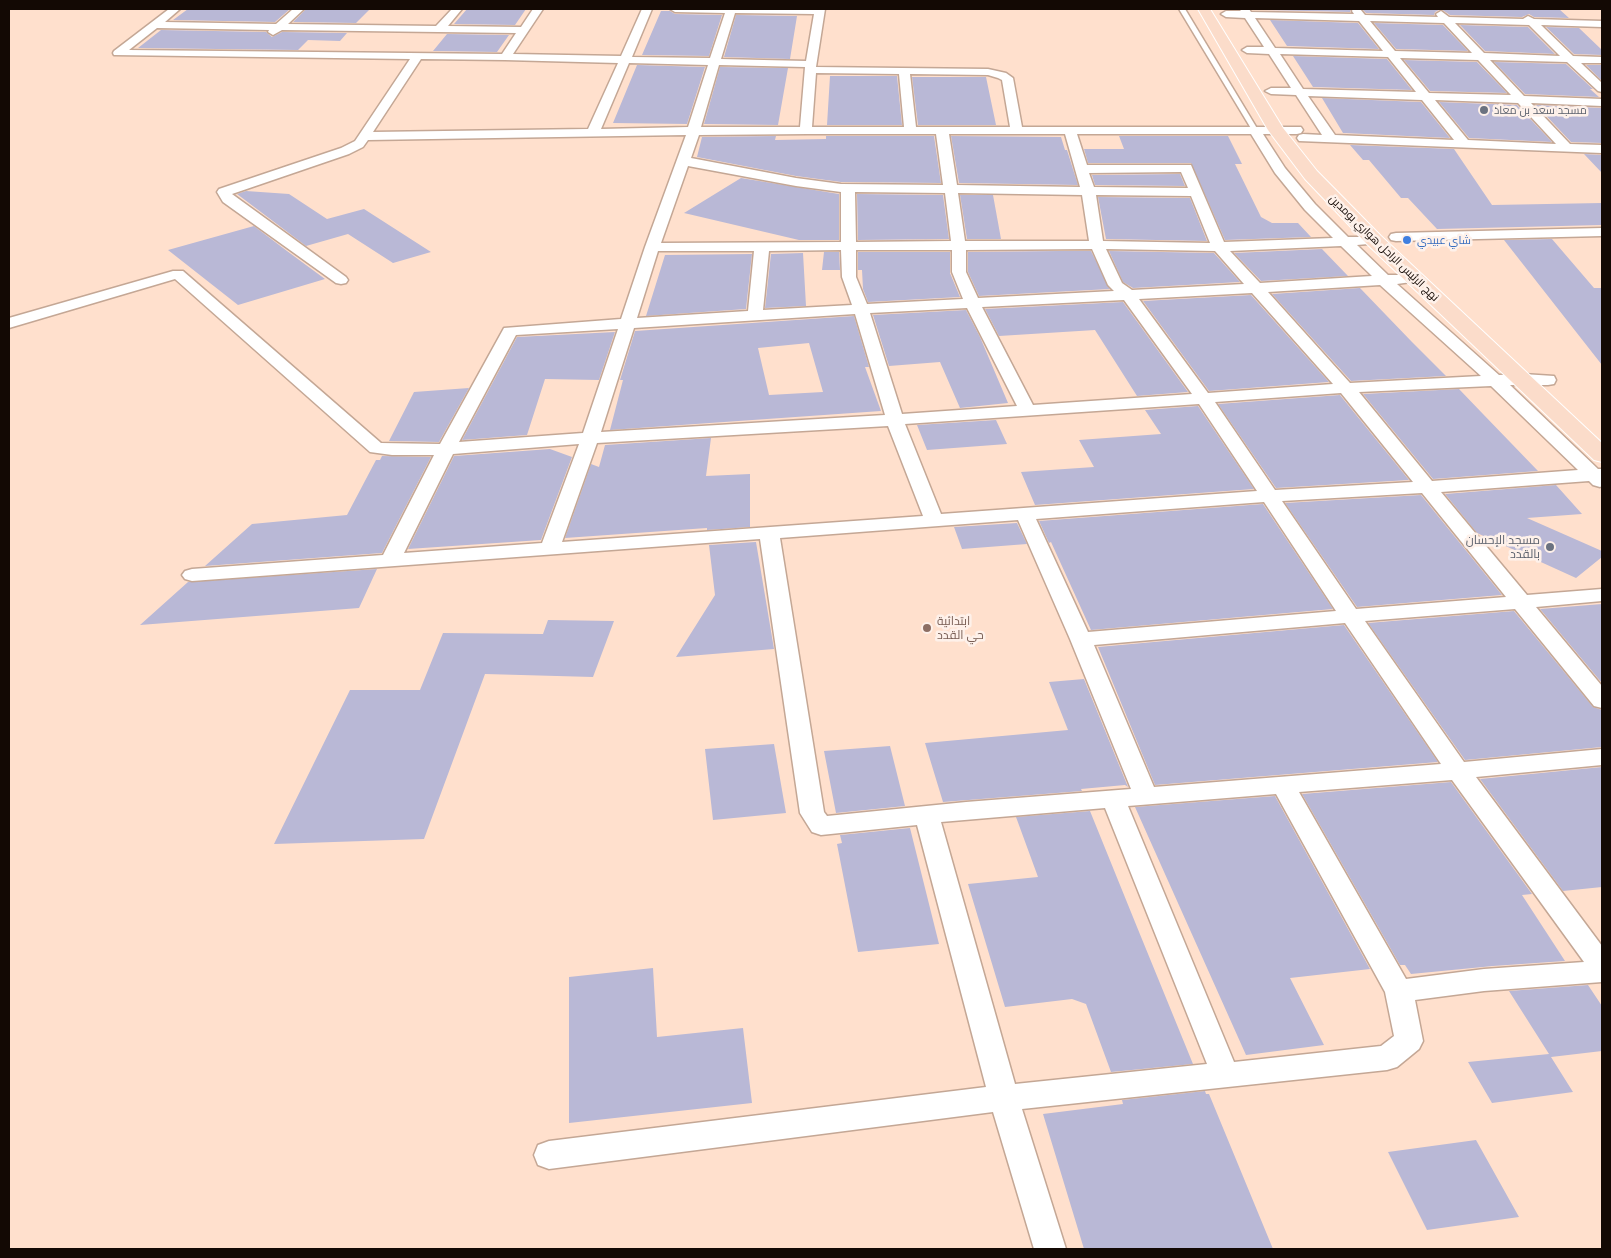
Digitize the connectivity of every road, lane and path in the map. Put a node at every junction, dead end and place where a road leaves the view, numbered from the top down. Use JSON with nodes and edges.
{"nodes":[{"id":1,"x":175,"y":9,"type":"edge"},
{"id":2,"x":299,"y":9,"type":"edge"},
{"id":3,"x":457,"y":9,"type":"edge"},
{"id":4,"x":538,"y":9,"type":"edge"},
{"id":5,"x":647,"y":9,"type":"edge"},
{"id":6,"x":675,"y":9,"type":"edge"},
{"id":7,"x":731,"y":9,"type":"edge"},
{"id":8,"x":1182,"y":9,"type":"edge"},
{"id":9,"x":1436,"y":9,"type":"edge"},
{"id":10,"x":1516,"y":9,"type":"edge"},
{"id":11,"x":820,"y":10,"type":"edge"},
{"id":12,"x":1245,"y":12,"type":"edge"},
{"id":13,"x":1216,"y":13,"type":"edge"},
{"id":14,"x":1359,"y":13,"type":"edge"},
{"id":15,"x":1446,"y":20,"type":"junction"},
{"id":16,"x":1189,"y":21,"type":"junction"},
{"id":17,"x":1532,"y":22,"type":"junction"},
{"id":18,"x":1602,"y":24,"type":"edge"},
{"id":19,"x":154,"y":25,"type":"junction"},
{"id":20,"x":279,"y":26,"type":"junction"},
{"id":21,"x":440,"y":28,"type":"junction"},
{"id":22,"x":522,"y":30,"type":"junction"},
{"id":23,"x":1203,"y":43,"type":"junction"},
{"id":24,"x":1223,"y":43,"type":"junction"},
{"id":25,"x":1244,"y":46,"type":"junction"},
{"id":26,"x":1270,"y":50,"type":"junction"},
{"id":27,"x":249,"y":54,"type":"junction"},
{"id":28,"x":1391,"y":54,"type":"junction"},
{"id":29,"x":418,"y":55,"type":"junction"},
{"id":30,"x":505,"y":56,"type":"junction"},
{"id":31,"x":1482,"y":56,"type":"junction"},
{"id":32,"x":1570,"y":59,"type":"junction"},
{"id":33,"x":624,"y":60,"type":"junction"},
{"id":34,"x":1602,"y":60,"type":"edge"},
{"id":35,"x":716,"y":62,"type":"junction"},
{"id":36,"x":811,"y":67,"type":"junction"},
{"id":37,"x":904,"y":72,"type":"junction"},
{"id":38,"x":1602,"y":89,"type":"edge"},
{"id":39,"x":1271,"y":91,"type":"junction"},
{"id":40,"x":1299,"y":93,"type":"junction"},
{"id":41,"x":1426,"y":97,"type":"junction"},
{"id":42,"x":1521,"y":99,"type":"junction"},
{"id":43,"x":1602,"y":102,"type":"edge"},
{"id":44,"x":910,"y":130,"type":"junction"},
{"id":45,"x":942,"y":130,"type":"junction"},
{"id":46,"x":1017,"y":130,"type":"junction"},
{"id":47,"x":1255,"y":130,"type":"junction"},
{"id":48,"x":1276,"y":130,"type":"junction"},
{"id":49,"x":694,"y":131,"type":"junction"},
{"id":50,"x":806,"y":131,"type":"junction"},
{"id":51,"x":1070,"y":131,"type":"junction"},
{"id":52,"x":593,"y":132,"type":"junction"},
{"id":53,"x":1300,"y":134,"type":"junction"},
{"id":54,"x":364,"y":136,"type":"junction"},
{"id":55,"x":1331,"y":139,"type":"junction"},
{"id":56,"x":1464,"y":144,"type":"junction"},
{"id":57,"x":1567,"y":148,"type":"junction"},
{"id":58,"x":1602,"y":149,"type":"edge"},
{"id":59,"x":1315,"y":153,"type":"dead end"},
{"id":60,"x":684,"y":161,"type":"junction"},
{"id":61,"x":1328,"y":168,"type":"dead end"},
{"id":62,"x":1083,"y":169,"type":"junction"},
{"id":63,"x":848,"y":188,"type":"junction"},
{"id":64,"x":950,"y":190,"type":"junction"},
{"id":65,"x":1088,"y":190,"type":"junction"},
{"id":66,"x":1196,"y":192,"type":"junction"},
{"id":67,"x":1602,"y":232,"type":"edge"},
{"id":68,"x":1396,"y":238,"type":"junction"},
{"id":69,"x":1374,"y":240,"type":"junction"},
{"id":70,"x":1344,"y":241,"type":"junction"},
{"id":71,"x":1098,"y":245,"type":"junction"},
{"id":72,"x":762,"y":246,"type":"junction"},
{"id":73,"x":848,"y":246,"type":"junction"},
{"id":74,"x":960,"y":246,"type":"junction"},
{"id":75,"x":652,"y":247,"type":"junction"},
{"id":76,"x":1219,"y":247,"type":"junction"},
{"id":77,"x":1413,"y":278,"type":"junction"},
{"id":78,"x":1384,"y":279,"type":"junction"},
{"id":79,"x":341,"y":280,"type":"dead end"},
{"id":80,"x":1257,"y":288,"type":"junction"},
{"id":81,"x":1128,"y":294,"type":"junction"},
{"id":82,"x":973,"y":304,"type":"junction"},
{"id":83,"x":861,"y":309,"type":"junction"},
{"id":84,"x":755,"y":316,"type":"junction"},
{"id":85,"x":9,"y":323,"type":"edge"},
{"id":86,"x":628,"y":324,"type":"junction"},
{"id":87,"x":1490,"y":326,"type":"dead end"},
{"id":88,"x":1527,"y":360,"type":"dead end"},
{"id":89,"x":1523,"y":379,"type":"junction"},
{"id":90,"x":1495,"y":380,"type":"junction"},
{"id":91,"x":1548,"y":380,"type":"junction"},
{"id":92,"x":1346,"y":388,"type":"junction"},
{"id":93,"x":1562,"y":392,"type":"dead end"},
{"id":94,"x":1203,"y":397,"type":"junction"},
{"id":95,"x":1028,"y":410,"type":"junction"},
{"id":96,"x":895,"y":420,"type":"junction"},
{"id":97,"x":590,"y":439,"type":"junction"},
{"id":98,"x":446,"y":449,"type":"junction"},
{"id":99,"x":1602,"y":455,"type":"edge"},
{"id":100,"x":1599,"y":477,"type":"edge"},
{"id":101,"x":1428,"y":487,"type":"junction"},
{"id":102,"x":1269,"y":496,"type":"junction"},
{"id":103,"x":1024,"y":514,"type":"junction"},
{"id":104,"x":934,"y":520,"type":"junction"},
{"id":105,"x":770,"y":532,"type":"junction"},
{"id":106,"x":550,"y":549,"type":"junction"},
{"id":107,"x":390,"y":561,"type":"junction"},
{"id":108,"x":192,"y":575,"type":"dead end"},
{"id":109,"x":1602,"y":595,"type":"edge"},
{"id":110,"x":1523,"y":603,"type":"junction"},
{"id":111,"x":1351,"y":617,"type":"junction"},
{"id":112,"x":1081,"y":639,"type":"junction"},
{"id":113,"x":1602,"y":701,"type":"edge"},
{"id":114,"x":1602,"y":757,"type":"edge"},
{"id":115,"x":1458,"y":771,"type":"junction"},
{"id":116,"x":1283,"y":785,"type":"junction"},
{"id":117,"x":1146,"y":796,"type":"junction"},
{"id":118,"x":1113,"y":799,"type":"junction"},
{"id":119,"x":927,"y":815,"type":"junction"},
{"id":120,"x":1602,"y":966,"type":"edge"},
{"id":121,"x":1602,"y":971,"type":"edge"},
{"id":122,"x":1400,"y":991,"type":"junction"},
{"id":123,"x":1225,"y":1074,"type":"junction"},
{"id":124,"x":1004,"y":1098,"type":"junction"},
{"id":125,"x":549,"y":1155,"type":"dead end"},
{"id":126,"x":1050,"y":1249,"type":"edge"}],
"edges":[{"from":1,"to":19,"type":"street"},
{"from":2,"to":20,"type":"street"},
{"from":3,"to":21,"type":"street"},
{"from":4,"to":22,"type":"street"},
{"from":5,"to":33,"type":"street"},
{"from":6,"to":7,"type":"street"},
{"from":7,"to":11,"type":"street"},
{"from":7,"to":35,"type":"street"},
{"from":8,"to":16,"type":"lane"},
{"from":9,"to":15,"type":"street"},
{"from":10,"to":17,"type":"street"},
{"from":11,"to":36,"type":"street"},
{"from":12,"to":13,"type":"street"},
{"from":12,"to":14,"type":"street"},
{"from":12,"to":26,"type":"street"},
{"from":13,"to":16,"type":"main road"},
{"from":13,"to":24,"type":"main road","name":"نهج الرئيس الراحل هواري بومدين"},
{"from":13,"to":25,"type":"main road"},
{"from":14,"to":15,"type":"street"},
{"from":14,"to":28,"type":"street"},
{"from":15,"to":17,"type":"street"},
{"from":15,"to":31,"type":"street"},
{"from":16,"to":23,"type":"lane"},
{"from":17,"to":18,"type":"street"},
{"from":17,"to":32,"type":"street"},
{"from":19,"to":20,"type":"street"},
{"from":19,"to":27,"type":"street"},
{"from":20,"to":21,"type":"street"},
{"from":20,"to":27,"type":"street"},
{"from":21,"to":22,"type":"street"},
{"from":22,"to":30,"type":"street"},
{"from":23,"to":24,"type":"main road"},
{"from":23,"to":47,"type":"lane"},
{"from":24,"to":25,"type":"main road"},
{"from":24,"to":48,"type":"main road","name":"نهج الرئيس الراحل هواري بومدين"},
{"from":25,"to":26,"type":"street"},
{"from":25,"to":39,"type":"main road"},
{"from":26,"to":28,"type":"street"},
{"from":26,"to":40,"type":"street"},
{"from":27,"to":29,"type":"street"},
{"from":28,"to":31,"type":"street"},
{"from":28,"to":41,"type":"street"},
{"from":29,"to":30,"type":"street"},
{"from":29,"to":54,"type":"street"},
{"from":30,"to":33,"type":"street"},
{"from":31,"to":32,"type":"street"},
{"from":31,"to":42,"type":"street"},
{"from":32,"to":34,"type":"street"},
{"from":32,"to":38,"type":"street"},
{"from":33,"to":35,"type":"street"},
{"from":33,"to":52,"type":"street"},
{"from":35,"to":36,"type":"street"},
{"from":35,"to":49,"type":"street"},
{"from":36,"to":37,"type":"street"},
{"from":36,"to":50,"type":"street"},
{"from":37,"to":44,"type":"street"},
{"from":37,"to":46,"type":"street"},
{"from":39,"to":40,"type":"street"},
{"from":39,"to":53,"type":"main road"},
{"from":40,"to":41,"type":"street"},
{"from":40,"to":55,"type":"street"},
{"from":41,"to":42,"type":"street"},
{"from":41,"to":56,"type":"street"},
{"from":42,"to":43,"type":"street"},
{"from":42,"to":57,"type":"street"},
{"from":44,"to":45,"type":"street"},
{"from":44,"to":50,"type":"street"},
{"from":45,"to":46,"type":"street"},
{"from":45,"to":64,"type":"street"},
{"from":46,"to":51,"type":"street"},
{"from":47,"to":48,"type":"street"},
{"from":47,"to":51,"type":"street"},
{"from":47,"to":70,"type":"street"},
{"from":48,"to":53,"type":"street"},
{"from":48,"to":69,"type":"main road","name":"نهج الرئيس الراحل هواري بومدين"},
{"from":49,"to":50,"type":"street"},
{"from":49,"to":52,"type":"street"},
{"from":49,"to":60,"type":"street"},
{"from":51,"to":62,"type":"street"},
{"from":52,"to":54,"type":"street"},
{"from":53,"to":55,"type":"street"},
{"from":53,"to":59,"type":"main road"},
{"from":54,"to":79,"type":"street"},
{"from":55,"to":56,"type":"street"},
{"from":56,"to":57,"type":"street"},
{"from":57,"to":58,"type":"street"},
{"from":60,"to":63,"type":"street"},
{"from":60,"to":75,"type":"street"},
{"from":61,"to":68,"type":"main road","name":"نهج الرئيس الراحل هواري بومدين"},
{"from":62,"to":65,"type":"street"},
{"from":62,"to":66,"type":"street"},
{"from":63,"to":64,"type":"street"},
{"from":63,"to":73,"type":"street"},
{"from":64,"to":65,"type":"street"},
{"from":64,"to":74,"type":"street"},
{"from":65,"to":66,"type":"street"},
{"from":65,"to":71,"type":"street"},
{"from":66,"to":76,"type":"street"},
{"from":67,"to":68,"type":"street"},
{"from":68,"to":87,"type":"main road","name":"نهج الرئيس الراحل هواري بومدين"},
{"from":69,"to":70,"type":"street"},
{"from":69,"to":77,"type":"main road","name":"نهج الرئيس الراحل هواري بومدين"},
{"from":70,"to":76,"type":"street"},
{"from":70,"to":78,"type":"street"},
{"from":71,"to":74,"type":"street"},
{"from":71,"to":76,"type":"street"},
{"from":71,"to":81,"type":"street"},
{"from":72,"to":73,"type":"street"},
{"from":72,"to":75,"type":"street"},
{"from":72,"to":84,"type":"street"},
{"from":73,"to":74,"type":"street"},
{"from":73,"to":83,"type":"street"},
{"from":74,"to":82,"type":"street"},
{"from":75,"to":86,"type":"street"},
{"from":76,"to":80,"type":"street"},
{"from":77,"to":78,"type":"street"},
{"from":77,"to":89,"type":"main road","name":"نهج الرئيس الراحل هواري بومدين"},
{"from":78,"to":80,"type":"street"},
{"from":78,"to":90,"type":"street"},
{"from":80,"to":81,"type":"street"},
{"from":80,"to":92,"type":"street"},
{"from":81,"to":82,"type":"street"},
{"from":81,"to":94,"type":"street"},
{"from":82,"to":83,"type":"street"},
{"from":82,"to":95,"type":"street"},
{"from":83,"to":84,"type":"street"},
{"from":83,"to":96,"type":"street"},
{"from":84,"to":86,"type":"street"},
{"from":85,"to":98,"type":"street"},
{"from":86,"to":97,"type":"street"},
{"from":86,"to":98,"type":"street"},
{"from":88,"to":91,"type":"main road"},
{"from":89,"to":90,"type":"street"},
{"from":89,"to":91,"type":"street"},
{"from":89,"to":99,"type":"main road","name":"نهج الرئيس الراحل هواري بومدين"},
{"from":90,"to":92,"type":"street"},
{"from":90,"to":100,"type":"street"},
{"from":91,"to":93,"type":"main road"},
{"from":92,"to":94,"type":"street"},
{"from":92,"to":101,"type":"street"},
{"from":94,"to":95,"type":"street"},
{"from":94,"to":102,"type":"street"},
{"from":95,"to":96,"type":"street"},
{"from":96,"to":97,"type":"street"},
{"from":96,"to":104,"type":"street"},
{"from":97,"to":98,"type":"street"},
{"from":97,"to":106,"type":"street"},
{"from":98,"to":107,"type":"street"},
{"from":100,"to":101,"type":"street"},
{"from":101,"to":102,"type":"street"},
{"from":101,"to":110,"type":"street"},
{"from":102,"to":103,"type":"street"},
{"from":102,"to":111,"type":"street"},
{"from":103,"to":104,"type":"street"},
{"from":103,"to":112,"type":"street"},
{"from":104,"to":105,"type":"street"},
{"from":105,"to":106,"type":"street"},
{"from":105,"to":119,"type":"street"},
{"from":106,"to":107,"type":"street"},
{"from":107,"to":108,"type":"street"},
{"from":109,"to":110,"type":"street"},
{"from":110,"to":111,"type":"street"},
{"from":110,"to":113,"type":"street"},
{"from":111,"to":112,"type":"street"},
{"from":111,"to":115,"type":"street"},
{"from":112,"to":117,"type":"street"},
{"from":114,"to":115,"type":"street"},
{"from":115,"to":116,"type":"street"},
{"from":115,"to":120,"type":"street"},
{"from":116,"to":117,"type":"street"},
{"from":116,"to":122,"type":"street"},
{"from":117,"to":118,"type":"street"},
{"from":118,"to":119,"type":"street"},
{"from":118,"to":123,"type":"street"},
{"from":119,"to":124,"type":"street"},
{"from":121,"to":122,"type":"street"},
{"from":122,"to":123,"type":"street"},
{"from":123,"to":124,"type":"street"},
{"from":124,"to":125,"type":"street"},
{"from":124,"to":126,"type":"street"}]}
